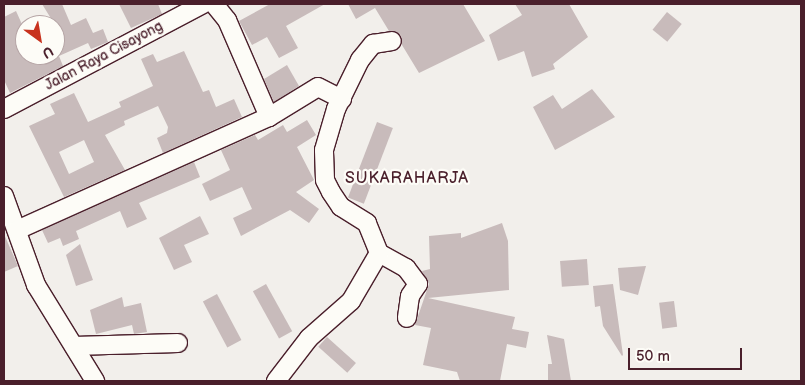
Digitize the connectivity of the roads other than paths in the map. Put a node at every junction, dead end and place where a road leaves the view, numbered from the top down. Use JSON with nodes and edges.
{"nodes":[{"id":1,"x":203,"y":4,"type":"edge"},
{"id":2,"x":214,"y":4,"type":"edge"},
{"id":3,"x":392,"y":41,"type":"dead end"},
{"id":4,"x":342,"y":99,"type":"junction"},
{"id":5,"x":4,"y":109,"type":"edge"},
{"id":6,"x":269,"y":117,"type":"junction"},
{"id":7,"x":4,"y":196,"type":"edge"},
{"id":8,"x":16,"y":230,"type":"junction"},
{"id":9,"x":379,"y":253,"type":"junction"},
{"id":10,"x":407,"y":318,"type":"dead end"},
{"id":11,"x":178,"y":343,"type":"dead end"},
{"id":12,"x":74,"y":346,"type":"junction"},
{"id":13,"x":96,"y":381,"type":"edge"},
{"id":14,"x":276,"y":381,"type":"edge"}],
"edges":[{"from":1,"to":5,"type":"street","name":"Jalan Raya Cisayong"},
{"from":2,"to":6,"type":"street"},
{"from":3,"to":4,"type":"street"},
{"from":4,"to":6,"type":"street"},
{"from":4,"to":9,"type":"street"},
{"from":6,"to":8,"type":"street"},
{"from":7,"to":8,"type":"street"},
{"from":8,"to":12,"type":"street"},
{"from":9,"to":10,"type":"street"},
{"from":9,"to":14,"type":"street"},
{"from":11,"to":12,"type":"street"},
{"from":12,"to":13,"type":"street"}]}
